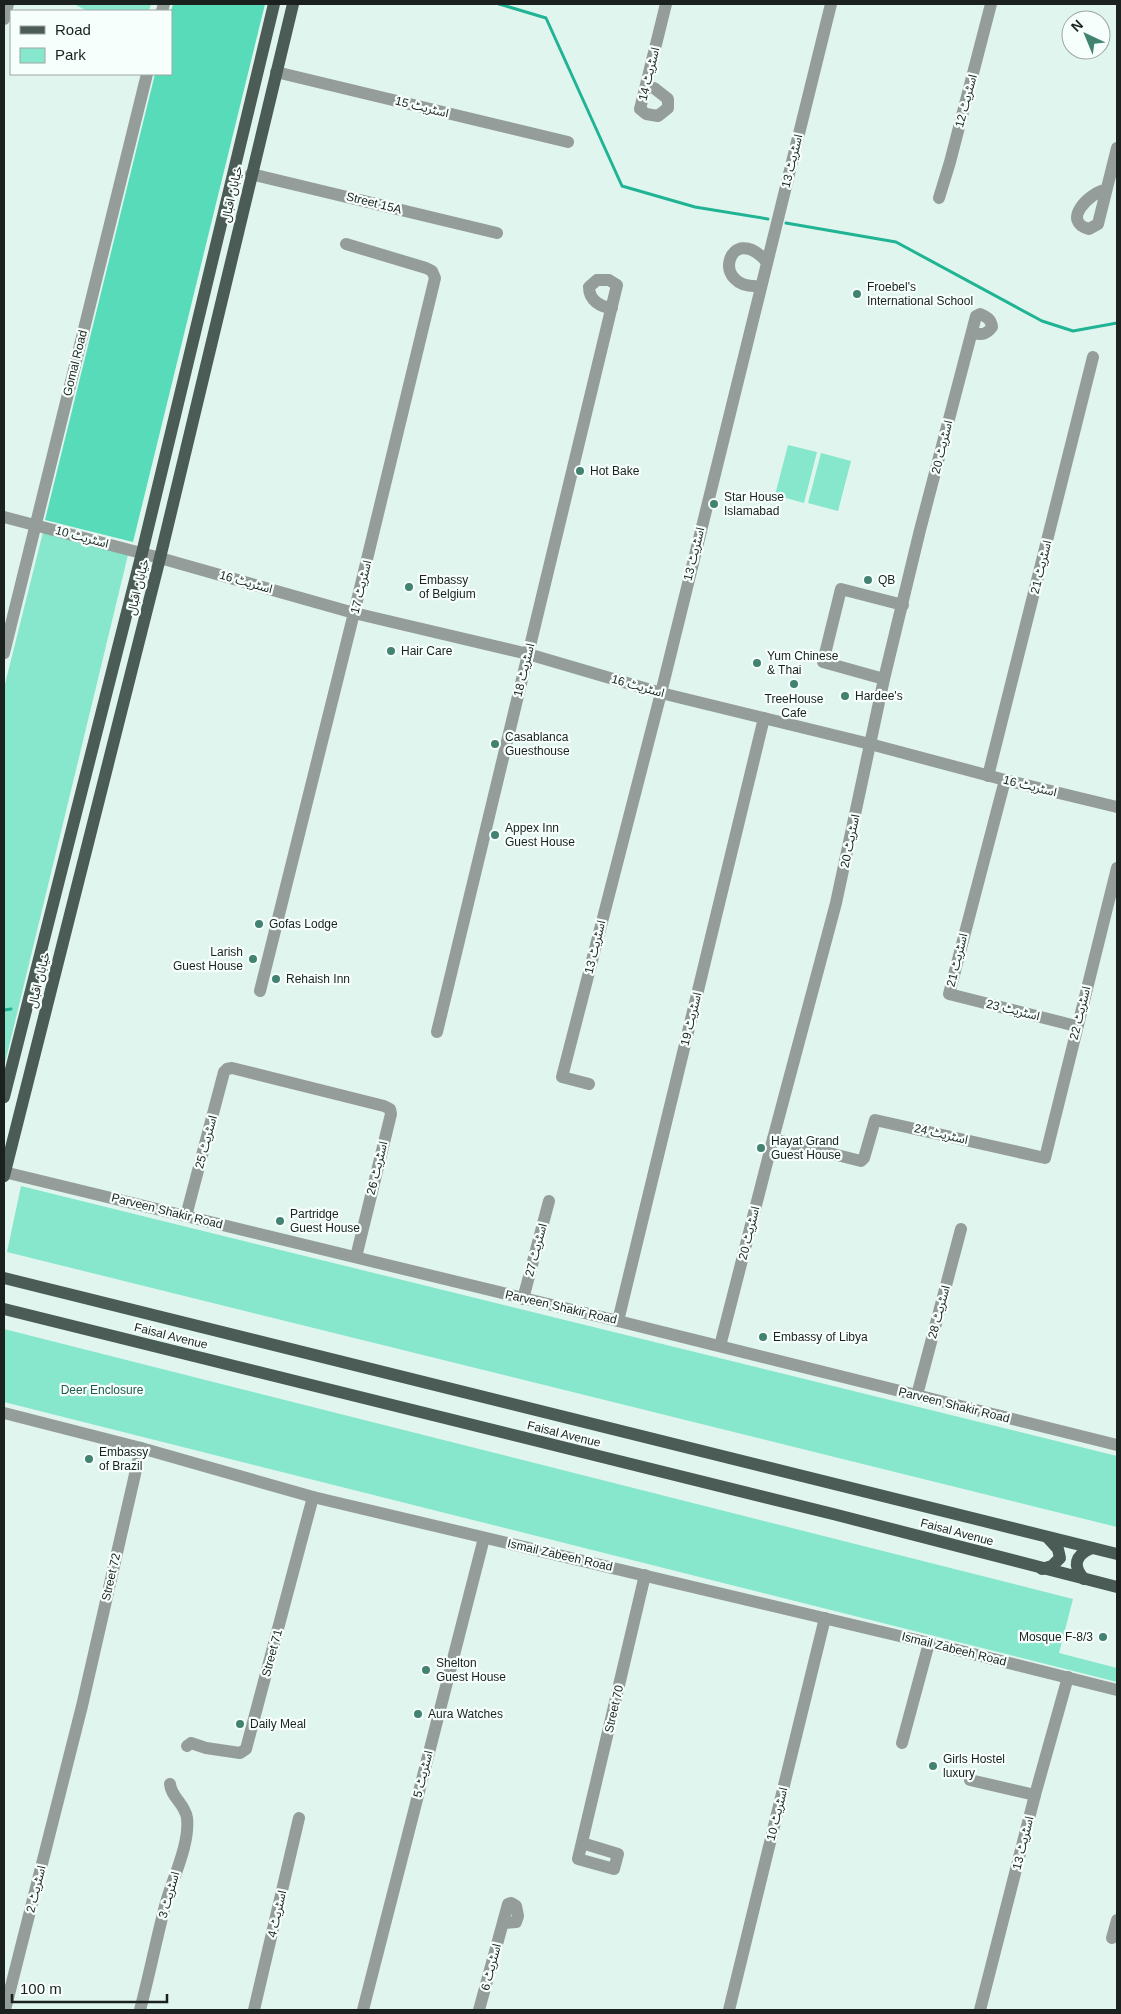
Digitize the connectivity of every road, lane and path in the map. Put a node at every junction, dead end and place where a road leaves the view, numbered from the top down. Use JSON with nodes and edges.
{"nodes":[{"id":1,"x":8,"y":4,"type":"edge"},
{"id":2,"x":274,"y":4,"type":"edge"},
{"id":3,"x":292,"y":4,"type":"edge"},
{"id":4,"x":666,"y":4,"type":"edge"},
{"id":5,"x":831,"y":4,"type":"edge"},
{"id":6,"x":990,"y":4,"type":"edge"},
{"id":7,"x":4,"y":19,"type":"edge"},
{"id":8,"x":276,"y":72,"type":"junction"},
{"id":9,"x":146,"y":75,"type":"edge"},
{"id":10,"x":646,"y":86,"type":"dead end"},
{"id":11,"x":568,"y":142,"type":"dead end"},
{"id":12,"x":1117,"y":148,"type":"edge"},
{"id":13,"x":251,"y":174,"type":"junction"},
{"id":14,"x":1104,"y":190,"type":"dead end"},
{"id":15,"x":939,"y":198,"type":"dead end"},
{"id":16,"x":497,"y":233,"type":"dead end"},
{"id":17,"x":346,"y":244,"type":"dead end"},
{"id":18,"x":767,"y":262,"type":"junction"},
{"id":19,"x":761,"y":286,"type":"junction"},
{"id":20,"x":612,"y":308,"type":"dead end"},
{"id":21,"x":972,"y":333,"type":"dead end"},
{"id":22,"x":1093,"y":357,"type":"dead end"},
{"id":23,"x":4,"y":517,"type":"edge"},
{"id":24,"x":36,"y":525,"type":"junction"},
{"id":25,"x":142,"y":553,"type":"junction"},
{"id":26,"x":160,"y":558,"type":"junction"},
{"id":27,"x":903,"y":604,"type":"junction"},
{"id":28,"x":8,"y":613,"type":"edge"},
{"id":29,"x":354,"y":613,"type":"junction"},
{"id":30,"x":4,"y":653,"type":"edge"},
{"id":31,"x":528,"y":654,"type":"junction"},
{"id":32,"x":884,"y":679,"type":"junction"},
{"id":33,"x":661,"y":693,"type":"junction"},
{"id":34,"x":764,"y":718,"type":"junction"},
{"id":35,"x":870,"y":744,"type":"junction"},
{"id":36,"x":988,"y":776,"type":"junction"},
{"id":37,"x":1005,"y":780,"type":"junction"},
{"id":38,"x":1117,"y":808,"type":"edge"},
{"id":39,"x":1117,"y":868,"type":"edge"},
{"id":40,"x":260,"y":991,"type":"dead end"},
{"id":41,"x":949,"y":994,"type":"joint"},
{"id":42,"x":1076,"y":1026,"type":"junction"},
{"id":43,"x":437,"y":1032,"type":"dead end"},
{"id":44,"x":589,"y":1084,"type":"dead end"},
{"id":45,"x":4,"y":1097,"type":"edge"},
{"id":46,"x":390,"y":1109,"type":"joint"},
{"id":47,"x":773,"y":1139,"type":"junction"},
{"id":48,"x":1045,"y":1158,"type":"joint"},
{"id":49,"x":4,"y":1173,"type":"edge"},
{"id":50,"x":549,"y":1202,"type":"dead end"},
{"id":51,"x":186,"y":1216,"type":"junction"},
{"id":52,"x":961,"y":1229,"type":"dead end"},
{"id":53,"x":356,"y":1257,"type":"junction"},
{"id":54,"x":4,"y":1268,"type":"edge"},
{"id":55,"x":4,"y":1278,"type":"edge"},
{"id":56,"x":38,"y":1287,"type":"junction"},
{"id":57,"x":523,"y":1299,"type":"junction"},
{"id":58,"x":4,"y":1309,"type":"edge"},
{"id":59,"x":4,"y":1314,"type":"edge"},
{"id":60,"x":28,"y":1315,"type":"junction"},
{"id":61,"x":618,"y":1321,"type":"junction"},
{"id":62,"x":720,"y":1346,"type":"junction"},
{"id":63,"x":917,"y":1395,"type":"junction"},
{"id":64,"x":4,"y":1413,"type":"edge"},
{"id":65,"x":1117,"y":1445,"type":"edge"},
{"id":66,"x":141,"y":1448,"type":"junction"},
{"id":67,"x":313,"y":1497,"type":"junction"},
{"id":68,"x":484,"y":1538,"type":"junction"},
{"id":69,"x":1048,"y":1538,"type":"junction"},
{"id":70,"x":1092,"y":1548,"type":"junction"},
{"id":71,"x":1117,"y":1554,"type":"edge"},
{"id":72,"x":1042,"y":1569,"type":"junction"},
{"id":73,"x":645,"y":1575,"type":"junction"},
{"id":74,"x":1084,"y":1579,"type":"junction"},
{"id":75,"x":1117,"y":1587,"type":"edge"},
{"id":76,"x":825,"y":1618,"type":"junction"},
{"id":77,"x":930,"y":1643,"type":"junction"},
{"id":78,"x":1068,"y":1677,"type":"junction"},
{"id":79,"x":1117,"y":1690,"type":"edge"},
{"id":80,"x":902,"y":1743,"type":"dead end"},
{"id":81,"x":187,"y":1746,"type":"dead end"},
{"id":82,"x":66,"y":1768,"type":"joint"},
{"id":83,"x":970,"y":1780,"type":"dead end"},
{"id":84,"x":170,"y":1784,"type":"dead end"},
{"id":85,"x":1035,"y":1794,"type":"junction"},
{"id":86,"x":299,"y":1818,"type":"dead end"},
{"id":87,"x":582,"y":1843,"type":"dead end"},
{"id":88,"x":1117,"y":1920,"type":"edge"},
{"id":89,"x":503,"y":1923,"type":"dead end"},
{"id":90,"x":1112,"y":1938,"type":"dead end"},
{"id":91,"x":6,"y":2010,"type":"edge"},
{"id":92,"x":140,"y":2010,"type":"edge"},
{"id":93,"x":254,"y":2010,"type":"edge"},
{"id":94,"x":362,"y":2010,"type":"edge"},
{"id":95,"x":479,"y":2010,"type":"edge"},
{"id":96,"x":729,"y":2010,"type":"edge"},
{"id":97,"x":980,"y":2010,"type":"edge"}],
"edges":[{"from":1,"to":7,"type":"street"},
{"from":2,"to":25,"type":"main road","name":"خیابان اقبال"},
{"from":3,"to":8,"type":"main road","name":"خیابان اقبال"},
{"from":4,"to":10,"type":"street","name":"اسٹریٹ 14"},
{"from":5,"to":18,"type":"street","name":"اسٹریٹ 13"},
{"from":6,"to":15,"type":"street","name":"اسٹریٹ 12"},
{"from":8,"to":11,"type":"street","name":"اسٹریٹ 15"},
{"from":8,"to":13,"type":"main road","name":"خیابان اقبال"},
{"from":9,"to":24,"type":"street","name":"Gomal Road"},
{"from":12,"to":14,"type":"street"},
{"from":13,"to":16,"type":"street","name":"Street 15A"},
{"from":13,"to":26,"type":"main road","name":"خیابان اقبال"},
{"from":17,"to":29,"type":"street","name":"اسٹریٹ 17"},
{"from":18,"to":19,"type":"street","name":"اسٹریٹ 13"},
{"from":18,"to":19,"type":"street"},
{"from":19,"to":33,"type":"street","name":"اسٹریٹ 13"},
{"from":20,"to":31,"type":"street","name":"اسٹریٹ 18"},
{"from":21,"to":27,"type":"street","name":"اسٹریٹ 20"},
{"from":22,"to":36,"type":"street","name":"اسٹریٹ 21"},
{"from":23,"to":24,"type":"street","name":"اسٹریٹ 10"},
{"from":24,"to":25,"type":"street","name":"اسٹریٹ 10"},
{"from":24,"to":28,"type":"street","name":"Gomal Road"},
{"from":25,"to":26,"type":"street","name":"اسٹریٹ 10"},
{"from":25,"to":45,"type":"main road","name":"خیابان اقبال"},
{"from":26,"to":29,"type":"street","name":"اسٹریٹ 16"},
{"from":26,"to":49,"type":"main road","name":"خیابان اقبال"},
{"from":27,"to":32,"type":"street","name":"اسٹریٹ 20"},
{"from":27,"to":32,"type":"street"},
{"from":28,"to":30,"type":"street","name":"Gomal Road"},
{"from":29,"to":31,"type":"street","name":"اسٹریٹ 16"},
{"from":29,"to":40,"type":"street","name":"اسٹریٹ 17"},
{"from":31,"to":33,"type":"street","name":"اسٹریٹ 16"},
{"from":31,"to":43,"type":"street","name":"اسٹریٹ 18"},
{"from":32,"to":35,"type":"street","name":"اسٹریٹ 20"},
{"from":33,"to":34,"type":"street","name":"اسٹریٹ 16"},
{"from":33,"to":44,"type":"street","name":"اسٹریٹ 13"},
{"from":34,"to":35,"type":"street","name":"اسٹریٹ 16"},
{"from":34,"to":61,"type":"street","name":"اسٹریٹ 19"},
{"from":35,"to":36,"type":"street","name":"اسٹریٹ 16"},
{"from":35,"to":47,"type":"street","name":"اسٹریٹ 20"},
{"from":36,"to":37,"type":"street","name":"اسٹریٹ 16"},
{"from":37,"to":38,"type":"street","name":"اسٹریٹ 16"},
{"from":37,"to":41,"type":"street","name":"اسٹریٹ 21"},
{"from":39,"to":42,"type":"street","name":"اسٹریٹ 22"},
{"from":41,"to":42,"type":"street","name":"اسٹریٹ 23"},
{"from":42,"to":48,"type":"street","name":"اسٹریٹ 22"},
{"from":46,"to":51,"type":"street","name":"اسٹریٹ 25"},
{"from":46,"to":53,"type":"street","name":"اسٹریٹ 26"},
{"from":47,"to":48,"type":"street","name":"اسٹریٹ 24"},
{"from":47,"to":62,"type":"street","name":"اسٹریٹ 20"},
{"from":49,"to":51,"type":"street","name":"Parveen Shakir Road"},
{"from":50,"to":57,"type":"street","name":"اسٹریٹ 27"},
{"from":51,"to":53,"type":"street","name":"Parveen Shakir Road"},
{"from":52,"to":63,"type":"street","name":"اسٹریٹ 28"},
{"from":53,"to":57,"type":"street","name":"Parveen Shakir Road"},
{"from":54,"to":56,"type":"main road"},
{"from":55,"to":56,"type":"main road","name":"Faisal Avenue"},
{"from":56,"to":69,"type":"main road","name":"Faisal Avenue"},
{"from":57,"to":61,"type":"street","name":"Parveen Shakir Road"},
{"from":58,"to":60,"type":"main road","name":"Faisal Avenue"},
{"from":59,"to":60,"type":"main road"},
{"from":60,"to":72,"type":"main road","name":"Faisal Avenue"},
{"from":61,"to":62,"type":"street","name":"Parveen Shakir Road"},
{"from":62,"to":63,"type":"street","name":"Parveen Shakir Road"},
{"from":63,"to":65,"type":"street","name":"Parveen Shakir Road"},
{"from":64,"to":66,"type":"street","name":"Ismail Zabeeh Road"},
{"from":66,"to":67,"type":"street","name":"Ismail Zabeeh Road"},
{"from":66,"to":82,"type":"street","name":"Street 72"},
{"from":67,"to":68,"type":"street","name":"Ismail Zabeeh Road"},
{"from":67,"to":81,"type":"street","name":"Street 71"},
{"from":68,"to":73,"type":"street","name":"Ismail Zabeeh Road"},
{"from":68,"to":94,"type":"street","name":"اسٹریٹ 5"},
{"from":69,"to":70,"type":"main road","name":"Faisal Avenue"},
{"from":69,"to":72,"type":"main road"},
{"from":70,"to":71,"type":"main road","name":"Faisal Avenue"},
{"from":70,"to":74,"type":"main road"},
{"from":72,"to":74,"type":"main road","name":"Faisal Avenue"},
{"from":73,"to":76,"type":"street","name":"Ismail Zabeeh Road"},
{"from":73,"to":87,"type":"street","name":"Street 70"},
{"from":74,"to":75,"type":"main road","name":"Faisal Avenue"},
{"from":76,"to":77,"type":"street","name":"Ismail Zabeeh Road"},
{"from":76,"to":96,"type":"street","name":"اسٹریٹ 10"},
{"from":77,"to":78,"type":"street","name":"Ismail Zabeeh Road"},
{"from":77,"to":80,"type":"street"},
{"from":78,"to":79,"type":"street","name":"Ismail Zabeeh Road"},
{"from":78,"to":85,"type":"street","name":"اسٹریٹ 13"},
{"from":82,"to":91,"type":"street","name":"اسٹریٹ 2"},
{"from":83,"to":85,"type":"street"},
{"from":84,"to":92,"type":"street","name":"اسٹریٹ 3"},
{"from":85,"to":97,"type":"street","name":"اسٹریٹ 13"},
{"from":86,"to":93,"type":"street","name":"اسٹریٹ 4"},
{"from":88,"to":90,"type":"street"},
{"from":89,"to":95,"type":"street","name":"اسٹریٹ 6"}]}
